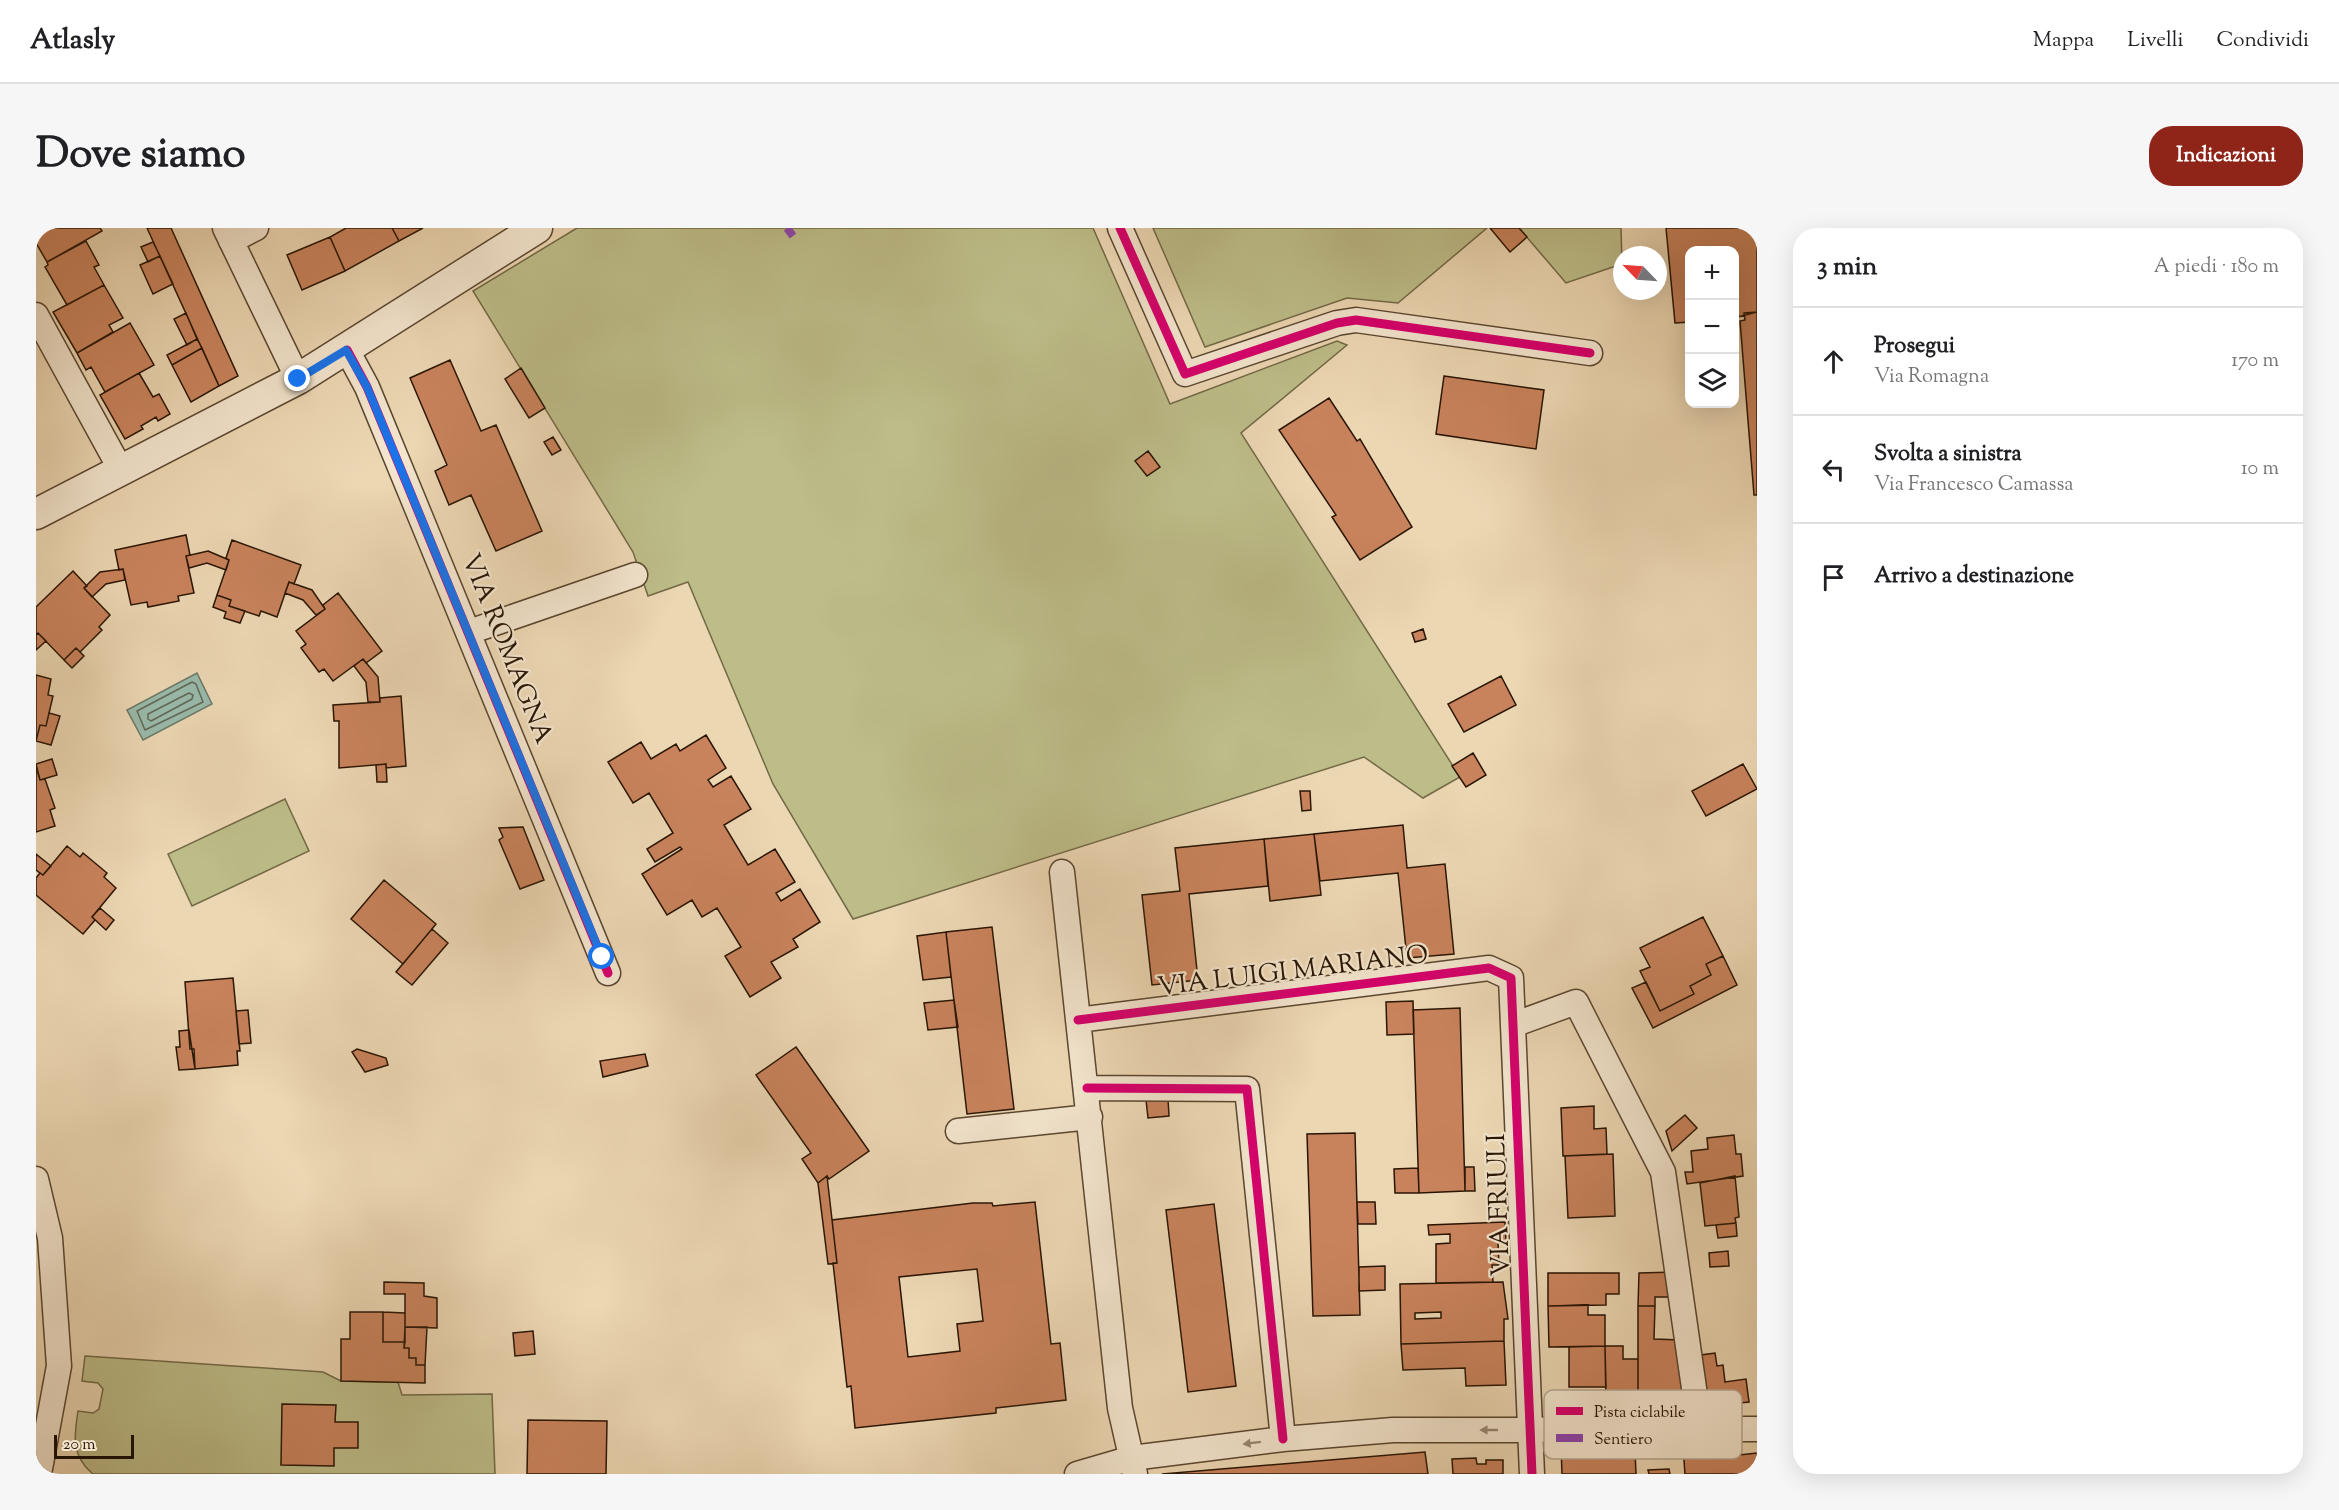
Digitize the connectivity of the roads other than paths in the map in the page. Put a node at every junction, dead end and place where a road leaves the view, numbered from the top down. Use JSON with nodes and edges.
{"nodes":[{"id":1,"x":256,"y":228,"type":"edge"},
{"id":2,"x":537,"y":228,"type":"edge"},
{"id":3,"x":1120,"y":228,"type":"edge"},
{"id":4,"x":228,"y":235,"type":"edge"},
{"id":5,"x":36,"y":315,"type":"edge"},
{"id":6,"x":346,"y":350,"type":"junction"},
{"id":7,"x":1590,"y":353,"type":"dead end"},
{"id":8,"x":298,"y":379,"type":"junction"},
{"id":9,"x":122,"y":472,"type":"junction"},
{"id":10,"x":36,"y":514,"type":"edge"},
{"id":11,"x":636,"y":575,"type":"dead end"},
{"id":12,"x":469,"y":632,"type":"junction"},
{"id":13,"x":1062,"y":872,"type":"dead end"},
{"id":14,"x":608,"y":973,"type":"dead end"},
{"id":15,"x":1511,"y":978,"type":"joint"},
{"id":16,"x":1078,"y":1020,"type":"junction"},
{"id":17,"x":1513,"y":1025,"type":"junction"},
{"id":18,"x":1087,"y":1088,"type":"junction"},
{"id":19,"x":1090,"y":1117,"type":"junction"},
{"id":20,"x":958,"y":1131,"type":"dead end"},
{"id":21,"x":36,"y":1179,"type":"edge"},
{"id":22,"x":1694,"y":1390,"type":"edge"},
{"id":23,"x":1742,"y":1429,"type":"edge"},
{"id":24,"x":1757,"y":1429,"type":"edge"},
{"id":25,"x":1530,"y":1430,"type":"junction"},
{"id":26,"x":1544,"y":1430,"type":"edge"},
{"id":27,"x":1282,"y":1439,"type":"junction"},
{"id":28,"x":1133,"y":1466,"type":"edge"},
{"id":29,"x":39,"y":1474,"type":"edge"},
{"id":30,"x":1077,"y":1474,"type":"edge"},
{"id":31,"x":1532,"y":1474,"type":"edge"}],
"edges":[{"from":1,"to":4,"type":"street"},
{"from":2,"to":6,"type":"street"},
{"from":3,"to":7,"type":"street"},
{"from":4,"to":8,"type":"street"},
{"from":5,"to":9,"type":"street"},
{"from":6,"to":8,"type":"street"},
{"from":6,"to":12,"type":"street","name":"VIA ROMAGNA"},
{"from":8,"to":9,"type":"street"},
{"from":9,"to":10,"type":"street"},
{"from":11,"to":12,"type":"street"},
{"from":12,"to":14,"type":"street","name":"VIA ROMAGNA"},
{"from":13,"to":16,"type":"street"},
{"from":15,"to":16,"type":"street","name":"VIA LUIGI MARIANO"},
{"from":15,"to":17,"type":"street","name":"VIA FRIULI"},
{"from":16,"to":18,"type":"street"},
{"from":17,"to":22,"type":"street"},
{"from":17,"to":25,"type":"street","name":"VIA FRIULI"},
{"from":18,"to":19,"type":"street"},
{"from":18,"to":27,"type":"street"},
{"from":19,"to":20,"type":"street"},
{"from":19,"to":28,"type":"street"},
{"from":21,"to":29,"type":"street"},
{"from":23,"to":24,"type":"street"},
{"from":25,"to":26,"type":"street"},
{"from":25,"to":27,"type":"street","one_way":true},
{"from":25,"to":31,"type":"street","name":"VIA FRIULI"},
{"from":27,"to":28,"type":"street","one_way":true},
{"from":28,"to":30,"type":"street"}]}
